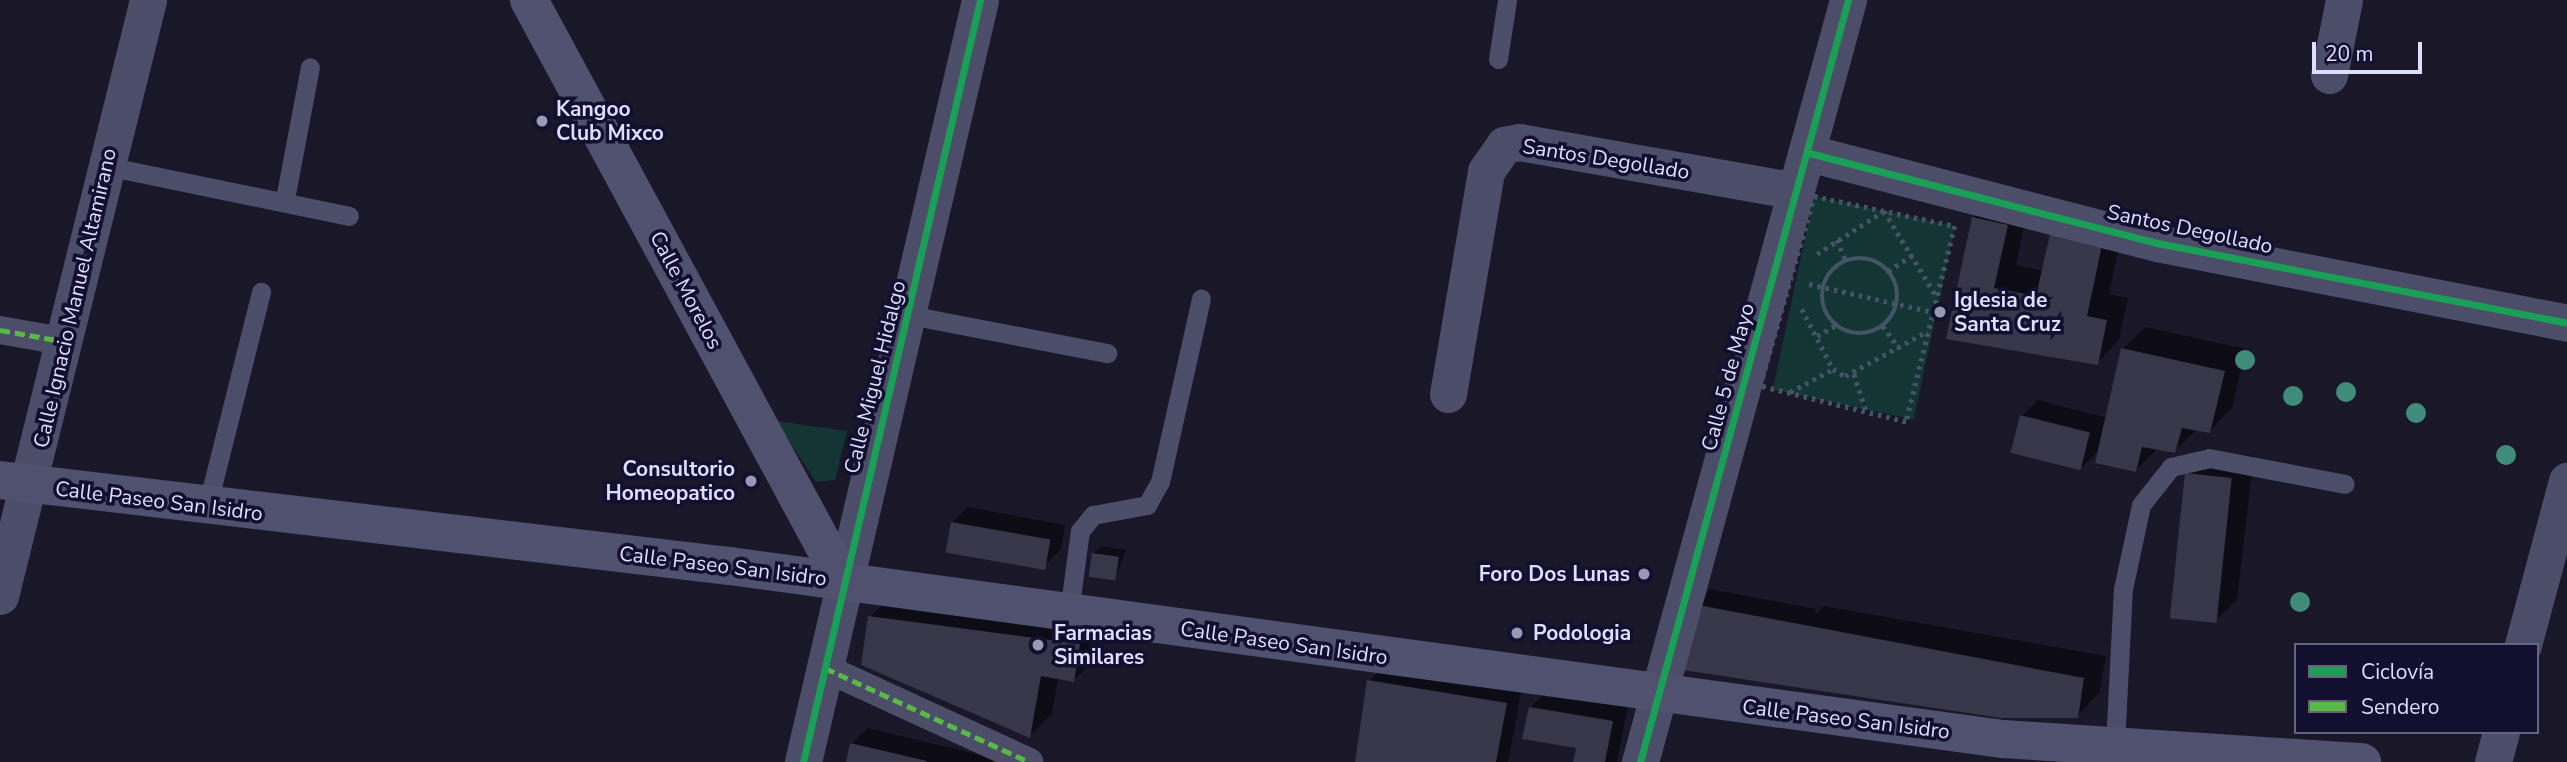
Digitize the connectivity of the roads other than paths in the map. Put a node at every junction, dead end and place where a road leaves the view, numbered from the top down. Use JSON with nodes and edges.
{"nodes":[{"id":1,"x":148,"y":0,"type":"edge"},
{"id":2,"x":529,"y":0,"type":"edge"},
{"id":3,"x":980,"y":0,"type":"edge"},
{"id":4,"x":1507,"y":0,"type":"edge"},
{"id":5,"x":1848,"y":0,"type":"edge"},
{"id":6,"x":2344,"y":0,"type":"edge"},
{"id":7,"x":1497,"y":60,"type":"dead end"},
{"id":8,"x":310,"y":67,"type":"dead end"},
{"id":9,"x":2329,"y":75,"type":"dead end"},
{"id":10,"x":1809,"y":153,"type":"junction"},
{"id":11,"x":106,"y":166,"type":"junction"},
{"id":12,"x":1797,"y":191,"type":"junction"},
{"id":13,"x":285,"y":199,"type":"junction"},
{"id":14,"x":349,"y":216,"type":"dead end"},
{"id":15,"x":261,"y":292,"type":"dead end"},
{"id":16,"x":1201,"y":299,"type":"dead end"},
{"id":17,"x":908,"y":315,"type":"junction"},
{"id":18,"x":2567,"y":323,"type":"edge"},
{"id":19,"x":0,"y":330,"type":"edge"},
{"id":20,"x":62,"y":341,"type":"junction"},
{"id":21,"x":1107,"y":353,"type":"dead end"},
{"id":22,"x":1448,"y":394,"type":"dead end"},
{"id":23,"x":2567,"y":481,"type":"edge"},
{"id":24,"x":16,"y":482,"type":"edge"},
{"id":25,"x":2345,"y":484,"type":"dead end"},
{"id":26,"x":207,"y":507,"type":"junction"},
{"id":27,"x":2555,"y":569,"type":"edge"},
{"id":28,"x":844,"y":581,"type":"junction"},
{"id":29,"x":0,"y":596,"type":"edge"},
{"id":30,"x":1069,"y":612,"type":"junction"},
{"id":31,"x":2524,"y":643,"type":"edge"},
{"id":32,"x":824,"y":668,"type":"junction"},
{"id":33,"x":1660,"y":695,"type":"junction"},
{"id":34,"x":2500,"y":734,"type":"edge"},
{"id":35,"x":2115,"y":745,"type":"junction"},
{"id":36,"x":2160,"y":755,"type":"edge"},
{"id":37,"x":803,"y":762,"type":"edge"},
{"id":38,"x":1029,"y":762,"type":"edge"},
{"id":39,"x":1640,"y":762,"type":"edge"},
{"id":40,"x":2362,"y":762,"type":"edge"},
{"id":41,"x":2493,"y":762,"type":"edge"}],
"edges":[{"from":1,"to":11,"type":"street","name":"Calle Ignacio Manuel Altamirano"},
{"from":2,"to":28,"type":"main road","name":"Calle Morelos"},
{"from":3,"to":17,"type":"street","name":"Calle Miguel Hidalgo"},
{"from":4,"to":7,"type":"lane"},
{"from":5,"to":10,"type":"street","name":"Calle 5 de Mayo"},
{"from":6,"to":9,"type":"street"},
{"from":8,"to":13,"type":"lane"},
{"from":10,"to":12,"type":"street","name":"Calle 5 de Mayo"},
{"from":10,"to":18,"type":"street","name":"Santos Degollado"},
{"from":11,"to":13,"type":"lane"},
{"from":11,"to":20,"type":"street","name":"Calle Ignacio Manuel Altamirano"},
{"from":12,"to":22,"type":"street","name":"Santos Degollado"},
{"from":12,"to":33,"type":"street","name":"Calle 5 de Mayo"},
{"from":13,"to":14,"type":"lane"},
{"from":15,"to":26,"type":"lane"},
{"from":16,"to":30,"type":"lane"},
{"from":17,"to":21,"type":"lane"},
{"from":17,"to":28,"type":"street","name":"Calle Miguel Hidalgo"},
{"from":19,"to":20,"type":"street"},
{"from":20,"to":24,"type":"street","name":"Calle Ignacio Manuel Altamirano"},
{"from":23,"to":27,"type":"street"},
{"from":24,"to":26,"type":"main road","name":"Calle Paseo San Isidro"},
{"from":24,"to":29,"type":"street","name":"Calle Ignacio Manuel Altamirano"},
{"from":25,"to":35,"type":"lane"},
{"from":26,"to":28,"type":"main road","name":"Calle Paseo San Isidro"},
{"from":27,"to":31,"type":"street"},
{"from":28,"to":30,"type":"main road","name":"Calle Paseo San Isidro"},
{"from":28,"to":32,"type":"street","name":"Calle Miguel Hidalgo"},
{"from":30,"to":33,"type":"main road","name":"Calle Paseo San Isidro"},
{"from":32,"to":37,"type":"street","name":"Calle Miguel Hidalgo"},
{"from":32,"to":38,"type":"street"},
{"from":33,"to":35,"type":"main road","name":"Calle Paseo San Isidro"},
{"from":33,"to":39,"type":"street","name":"Calle 5 de Mayo"},
{"from":34,"to":41,"type":"street"},
{"from":35,"to":36,"type":"main road","name":"Calle Paseo San Isidro"},
{"from":36,"to":40,"type":"main road","name":"Calle Paseo San Isidro"}]}
